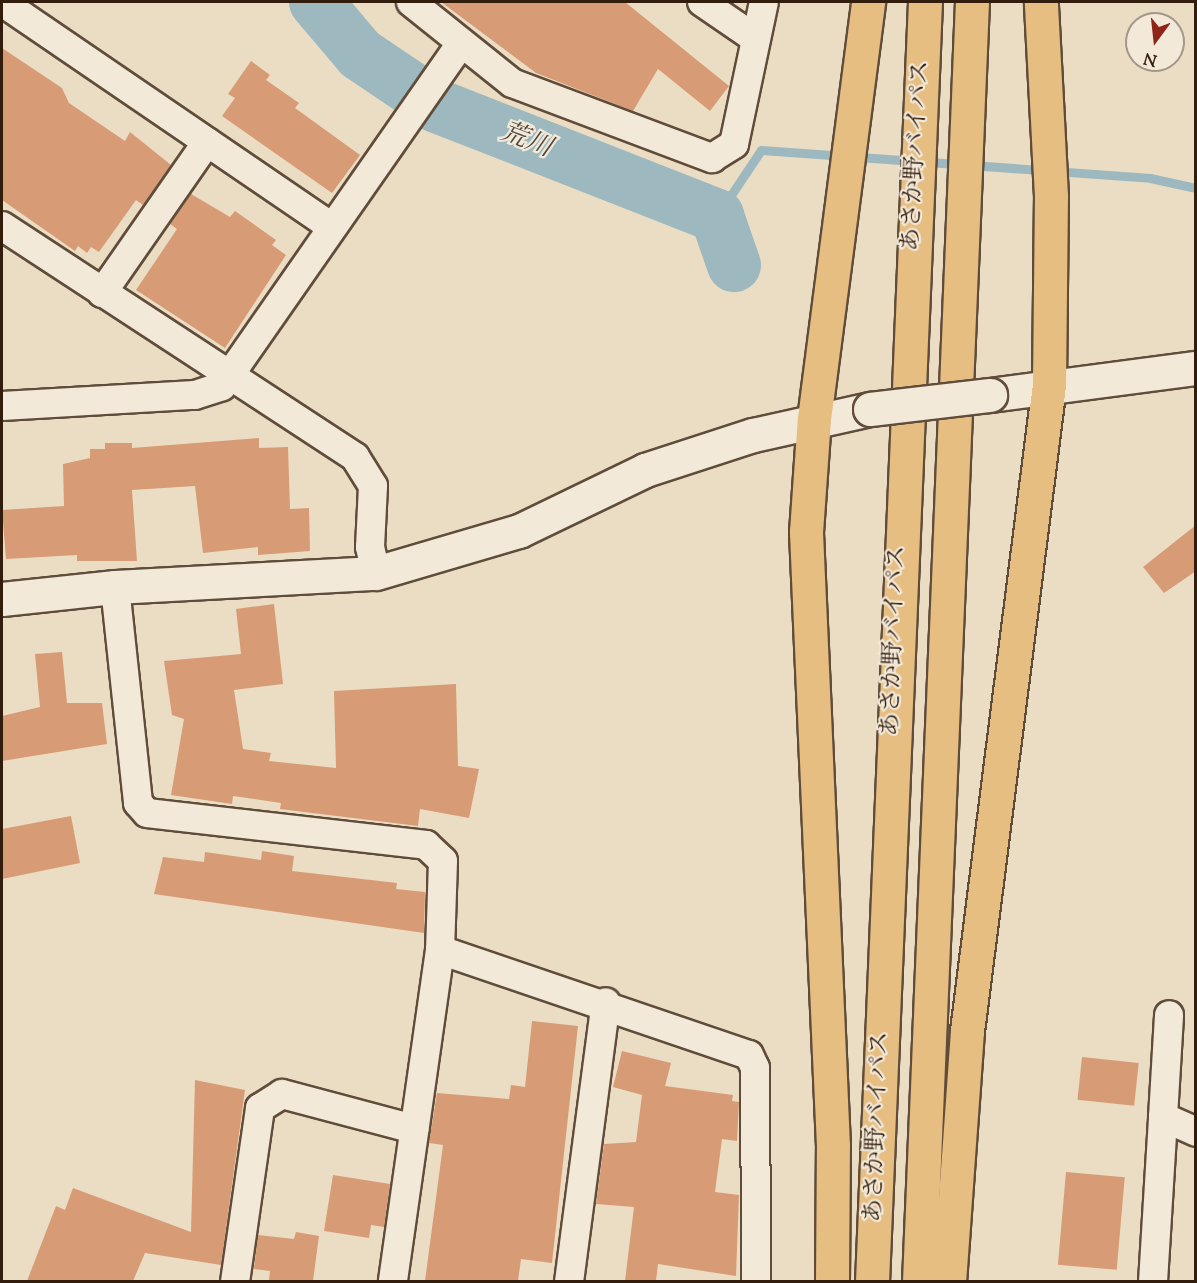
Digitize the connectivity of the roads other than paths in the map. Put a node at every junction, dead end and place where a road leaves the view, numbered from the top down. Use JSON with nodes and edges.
{"nodes":[{"id":1,"x":2,"y":2,"type":"edge"},
{"id":2,"x":411,"y":2,"type":"edge"},
{"id":3,"x":702,"y":2,"type":"edge"},
{"id":4,"x":764,"y":2,"type":"edge"},
{"id":5,"x":867,"y":2,"type":"edge"},
{"id":6,"x":925,"y":2,"type":"edge"},
{"id":7,"x":972,"y":2,"type":"edge"},
{"id":8,"x":1041,"y":2,"type":"edge"},
{"id":9,"x":756,"y":39,"type":"junction"},
{"id":10,"x":461,"y":44,"type":"junction"},
{"id":11,"x":207,"y":142,"type":"junction"},
{"id":12,"x":2,"y":226,"type":"edge"},
{"id":13,"x":330,"y":226,"type":"junction"},
{"id":14,"x":102,"y":293,"type":"junction"},
{"id":15,"x":1196,"y":368,"type":"edge"},
{"id":16,"x":230,"y":378,"type":"junction"},
{"id":17,"x":1049,"y":385,"type":"junction"},
{"id":18,"x":2,"y":406,"type":"edge"},
{"id":19,"x":814,"y":419,"type":"junction"},
{"id":20,"x":376,"y":573,"type":"junction"},
{"id":21,"x":115,"y":587,"type":"junction"},
{"id":22,"x":2,"y":599,"type":"edge"},
{"id":23,"x":440,"y":951,"type":"junction"},
{"id":24,"x":606,"y":1002,"type":"junction"},
{"id":25,"x":1169,"y":1015,"type":"dead end"},
{"id":26,"x":1163,"y":1117,"type":"junction"},
{"id":27,"x":414,"y":1129,"type":"junction"},
{"id":28,"x":1196,"y":1132,"type":"edge"},
{"id":29,"x":235,"y":1281,"type":"edge"},
{"id":30,"x":393,"y":1281,"type":"edge"},
{"id":31,"x":569,"y":1281,"type":"edge"},
{"id":32,"x":756,"y":1281,"type":"edge"},
{"id":33,"x":832,"y":1281,"type":"edge"},
{"id":34,"x":872,"y":1281,"type":"edge"},
{"id":35,"x":919,"y":1281,"type":"edge"},
{"id":36,"x":949,"y":1281,"type":"edge"},
{"id":37,"x":1153,"y":1281,"type":"edge"}],
"edges":[{"from":1,"to":11,"type":"street"},
{"from":2,"to":10,"type":"street"},
{"from":3,"to":9,"type":"street"},
{"from":4,"to":9,"type":"street"},
{"from":5,"to":19,"type":"highway"},
{"from":6,"to":34,"type":"highway","name":"あさか野バイパス"},
{"from":7,"to":35,"type":"highway","name":"あさか野バイパス"},
{"from":8,"to":17,"type":"highway"},
{"from":9,"to":10,"type":"street"},
{"from":10,"to":13,"type":"street"},
{"from":11,"to":13,"type":"street"},
{"from":11,"to":14,"type":"street"},
{"from":12,"to":14,"type":"street"},
{"from":13,"to":16,"type":"street"},
{"from":14,"to":16,"type":"street"},
{"from":15,"to":17,"type":"street"},
{"from":16,"to":18,"type":"street"},
{"from":16,"to":20,"type":"street"},
{"from":17,"to":19,"type":"street","bridge":true},
{"from":17,"to":36,"type":"highway"},
{"from":19,"to":20,"type":"street"},
{"from":19,"to":33,"type":"highway"},
{"from":20,"to":21,"type":"street"},
{"from":21,"to":22,"type":"street"},
{"from":21,"to":23,"type":"street"},
{"from":23,"to":24,"type":"street"},
{"from":23,"to":27,"type":"street"},
{"from":24,"to":31,"type":"street"},
{"from":24,"to":32,"type":"street"},
{"from":25,"to":26,"type":"street"},
{"from":26,"to":28,"type":"street"},
{"from":26,"to":37,"type":"street"},
{"from":27,"to":29,"type":"street"},
{"from":27,"to":30,"type":"street"}]}
